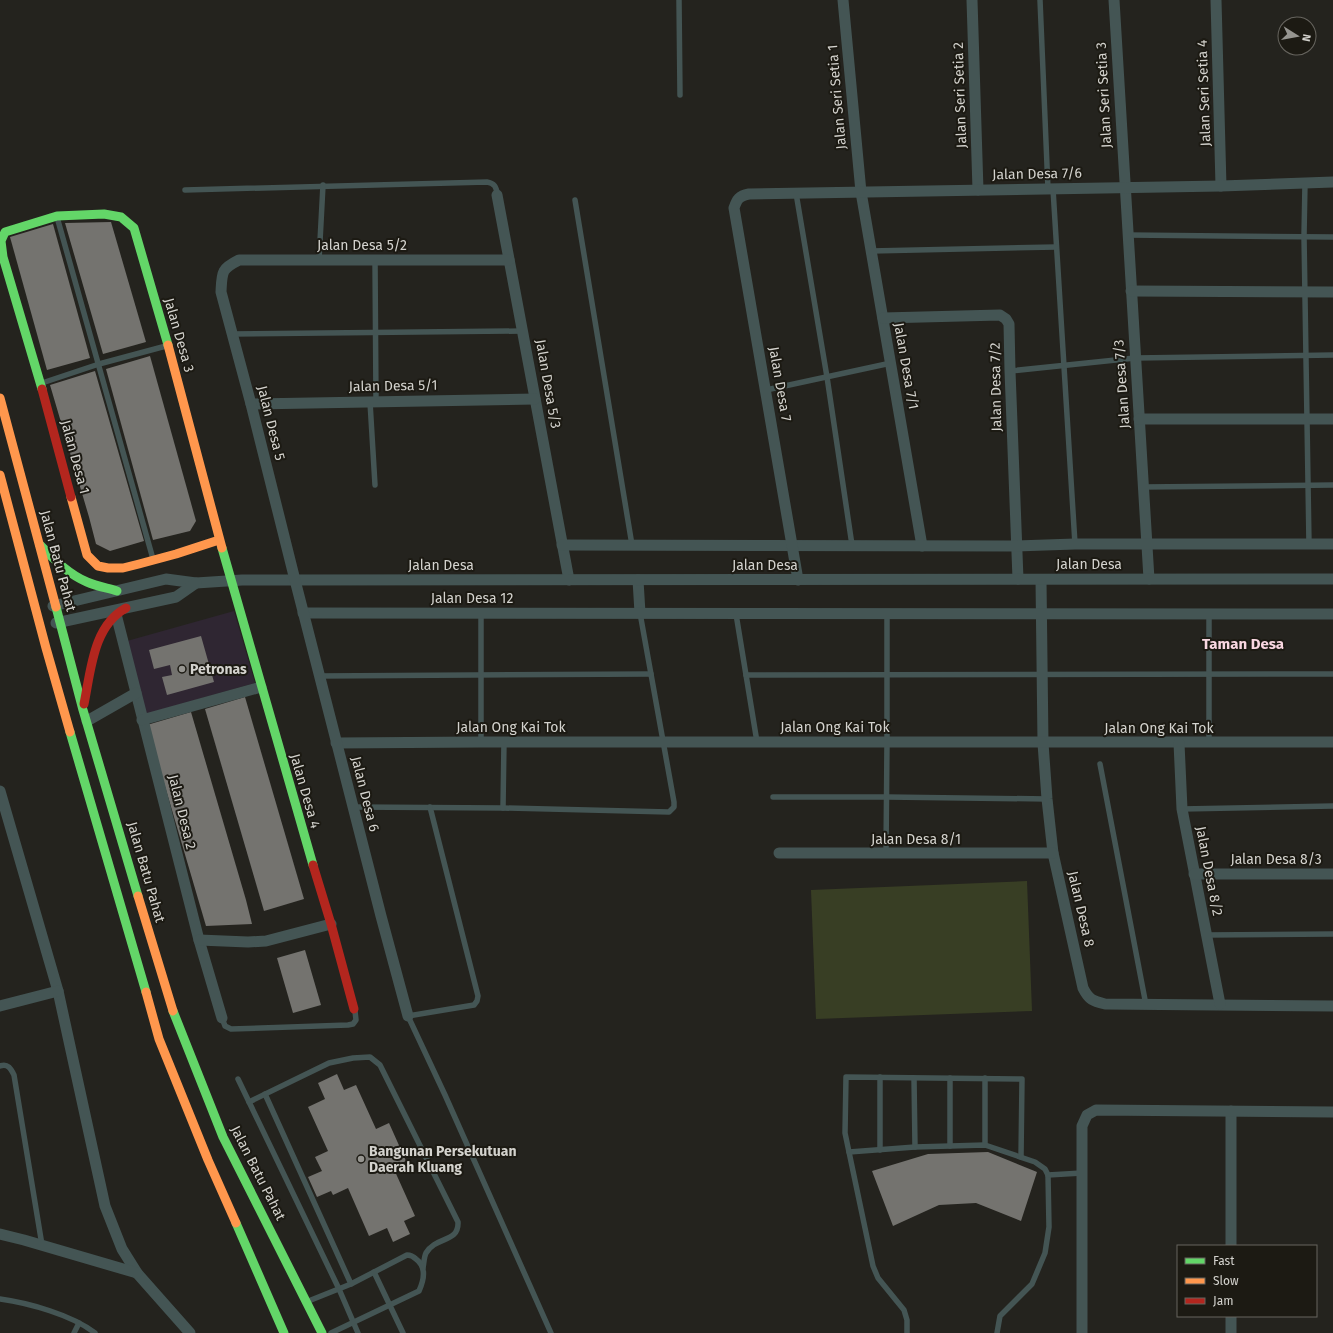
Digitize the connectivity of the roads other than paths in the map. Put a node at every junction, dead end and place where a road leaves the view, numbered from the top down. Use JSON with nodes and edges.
{"nodes":[{"id":1,"x":679,"y":0,"type":"edge"},
{"id":2,"x":844,"y":0,"type":"edge"},
{"id":3,"x":972,"y":0,"type":"edge"},
{"id":4,"x":1040,"y":0,"type":"edge"},
{"id":5,"x":1114,"y":0,"type":"edge"},
{"id":6,"x":1216,"y":0,"type":"edge"},
{"id":7,"x":680,"y":95,"type":"dead end"},
{"id":8,"x":1333,"y":182,"type":"edge"},
{"id":9,"x":1305,"y":184,"type":"junction"},
{"id":10,"x":323,"y":185,"type":"junction"},
{"id":11,"x":1221,"y":186,"type":"junction"},
{"id":12,"x":1125,"y":187,"type":"junction"},
{"id":13,"x":1050,"y":189,"type":"junction"},
{"id":14,"x":184,"y":190,"type":"dead end"},
{"id":15,"x":978,"y":190,"type":"junction"},
{"id":16,"x":861,"y":192,"type":"junction"},
{"id":17,"x":796,"y":193,"type":"junction"},
{"id":18,"x":498,"y":195,"type":"joint"},
{"id":19,"x":741,"y":196,"type":"joint"},
{"id":20,"x":575,"y":200,"type":"dead end"},
{"id":21,"x":57,"y":216,"type":"junction"},
{"id":22,"x":5,"y":232,"type":"joint"},
{"id":23,"x":1128,"y":235,"type":"junction"},
{"id":24,"x":1304,"y":236,"type":"junction"},
{"id":25,"x":1333,"y":236,"type":"edge"},
{"id":26,"x":1056,"y":248,"type":"junction"},
{"id":27,"x":871,"y":250,"type":"junction"},
{"id":28,"x":319,"y":260,"type":"junction"},
{"id":29,"x":375,"y":260,"type":"junction"},
{"id":30,"x":509,"y":260,"type":"junction"},
{"id":31,"x":222,"y":274,"type":"joint"},
{"id":32,"x":1131,"y":292,"type":"junction"},
{"id":33,"x":1305,"y":292,"type":"junction"},
{"id":34,"x":1333,"y":292,"type":"edge"},
{"id":35,"x":883,"y":318,"type":"junction"},
{"id":36,"x":522,"y":331,"type":"junction"},
{"id":37,"x":376,"y":332,"type":"junction"},
{"id":38,"x":232,"y":334,"type":"junction"},
{"id":39,"x":168,"y":346,"type":"junction"},
{"id":40,"x":1333,"y":355,"type":"edge"},
{"id":41,"x":1306,"y":356,"type":"junction"},
{"id":42,"x":1135,"y":358,"type":"junction"},
{"id":43,"x":891,"y":363,"type":"junction"},
{"id":44,"x":99,"y":364,"type":"junction"},
{"id":45,"x":1064,"y":365,"type":"junction"},
{"id":46,"x":1010,"y":371,"type":"junction"},
{"id":47,"x":827,"y":377,"type":"junction"},
{"id":48,"x":40,"y":383,"type":"junction"},
{"id":49,"x":766,"y":390,"type":"junction"},
{"id":50,"x":0,"y":398,"type":"edge"},
{"id":51,"x":535,"y":399,"type":"junction"},
{"id":52,"x":373,"y":402,"type":"junction"},
{"id":53,"x":251,"y":404,"type":"junction"},
{"id":54,"x":1139,"y":419,"type":"junction"},
{"id":55,"x":1307,"y":419,"type":"junction"},
{"id":56,"x":1333,"y":419,"type":"edge"},
{"id":57,"x":0,"y":475,"type":"edge"},
{"id":58,"x":375,"y":485,"type":"dead end"},
{"id":59,"x":1308,"y":485,"type":"junction"},
{"id":60,"x":1333,"y":485,"type":"edge"},
{"id":61,"x":1143,"y":486,"type":"junction"},
{"id":62,"x":220,"y":540,"type":"junction"},
{"id":63,"x":1075,"y":544,"type":"junction"},
{"id":64,"x":1147,"y":544,"type":"junction"},
{"id":65,"x":1309,"y":544,"type":"junction"},
{"id":66,"x":1333,"y":544,"type":"edge"},
{"id":67,"x":39,"y":545,"type":"junction"},
{"id":68,"x":562,"y":545,"type":"junction"},
{"id":69,"x":632,"y":545,"type":"junction"},
{"id":70,"x":792,"y":545,"type":"junction"},
{"id":71,"x":852,"y":546,"type":"junction"},
{"id":72,"x":922,"y":546,"type":"junction"},
{"id":73,"x":1016,"y":546,"type":"junction"},
{"id":74,"x":154,"y":561,"type":"junction"},
{"id":75,"x":1018,"y":579,"type":"junction"},
{"id":76,"x":1149,"y":579,"type":"junction"},
{"id":77,"x":1333,"y":579,"type":"edge"},
{"id":78,"x":236,"y":580,"type":"junction"},
{"id":79,"x":295,"y":580,"type":"junction"},
{"id":80,"x":569,"y":580,"type":"junction"},
{"id":81,"x":638,"y":580,"type":"junction"},
{"id":82,"x":798,"y":580,"type":"junction"},
{"id":83,"x":1041,"y":580,"type":"junction"},
{"id":84,"x":196,"y":583,"type":"junction"},
{"id":85,"x":117,"y":591,"type":"junction"},
{"id":86,"x":56,"y":606,"type":"junction"},
{"id":87,"x":126,"y":608,"type":"junction"},
{"id":88,"x":37,"y":611,"type":"junction"},
{"id":89,"x":303,"y":613,"type":"junction"},
{"id":90,"x":481,"y":613,"type":"junction"},
{"id":91,"x":640,"y":613,"type":"junction"},
{"id":92,"x":116,"y":614,"type":"junction"},
{"id":93,"x":736,"y":614,"type":"junction"},
{"id":94,"x":887,"y":614,"type":"junction"},
{"id":95,"x":1042,"y":614,"type":"junction"},
{"id":96,"x":1209,"y":614,"type":"junction"},
{"id":97,"x":1333,"y":614,"type":"edge"},
{"id":98,"x":60,"y":622,"type":"junction"},
{"id":99,"x":41,"y":627,"type":"junction"},
{"id":100,"x":651,"y":674,"type":"junction"},
{"id":101,"x":1042,"y":674,"type":"junction"},
{"id":102,"x":1209,"y":674,"type":"junction"},
{"id":103,"x":1333,"y":674,"type":"edge"},
{"id":104,"x":481,"y":675,"type":"junction"},
{"id":105,"x":746,"y":675,"type":"junction"},
{"id":106,"x":887,"y":675,"type":"junction"},
{"id":107,"x":319,"y":676,"type":"junction"},
{"id":108,"x":261,"y":687,"type":"junction"},
{"id":109,"x":136,"y":693,"type":"junction"},
{"id":110,"x":83,"y":710,"type":"junction"},
{"id":111,"x":142,"y":720,"type":"junction"},
{"id":112,"x":87,"y":721,"type":"junction"},
{"id":113,"x":481,"y":742,"type":"junction"},
{"id":114,"x":504,"y":742,"type":"junction"},
{"id":115,"x":663,"y":742,"type":"junction"},
{"id":116,"x":757,"y":742,"type":"junction"},
{"id":117,"x":888,"y":742,"type":"junction"},
{"id":118,"x":1043,"y":742,"type":"junction"},
{"id":119,"x":1333,"y":742,"type":"edge"},
{"id":120,"x":336,"y":743,"type":"junction"},
{"id":121,"x":1179,"y":743,"type":"junction"},
{"id":122,"x":1209,"y":743,"type":"junction"},
{"id":123,"x":1100,"y":764,"type":"dead end"},
{"id":124,"x":0,"y":791,"type":"edge"},
{"id":125,"x":773,"y":797,"type":"dead end"},
{"id":126,"x":886,"y":797,"type":"junction"},
{"id":127,"x":1047,"y":799,"type":"junction"},
{"id":128,"x":1333,"y":806,"type":"edge"},
{"id":129,"x":353,"y":807,"type":"junction"},
{"id":130,"x":430,"y":807,"type":"junction"},
{"id":131,"x":503,"y":808,"type":"junction"},
{"id":132,"x":1182,"y":809,"type":"junction"},
{"id":133,"x":780,"y":853,"type":"dead end"},
{"id":134,"x":1054,"y":853,"type":"junction"},
{"id":135,"x":886,"y":854,"type":"junction"},
{"id":136,"x":1194,"y":874,"type":"junction"},
{"id":137,"x":1333,"y":874,"type":"edge"},
{"id":138,"x":332,"y":924,"type":"junction"},
{"id":139,"x":1333,"y":934,"type":"edge"},
{"id":140,"x":1206,"y":935,"type":"junction"},
{"id":141,"x":199,"y":940,"type":"junction"},
{"id":142,"x":58,"y":991,"type":"junction"},
{"id":143,"x":1220,"y":1004,"type":"junction"},
{"id":144,"x":1146,"y":1005,"type":"junction"},
{"id":145,"x":0,"y":1006,"type":"edge"},
{"id":146,"x":1333,"y":1006,"type":"edge"},
{"id":147,"x":354,"y":1009,"type":"joint"},
{"id":148,"x":408,"y":1016,"type":"junction"},
{"id":149,"x":222,"y":1018,"type":"joint"},
{"id":150,"x":0,"y":1066,"type":"edge"},
{"id":151,"x":880,"y":1077,"type":"junction"},
{"id":152,"x":914,"y":1078,"type":"junction"},
{"id":153,"x":950,"y":1078,"type":"junction"},
{"id":154,"x":986,"y":1078,"type":"junction"},
{"id":155,"x":238,"y":1079,"type":"dead end"},
{"id":156,"x":265,"y":1094,"type":"junction"},
{"id":157,"x":250,"y":1102,"type":"junction"},
{"id":158,"x":1232,"y":1111,"type":"junction"},
{"id":159,"x":1333,"y":1112,"type":"edge"},
{"id":160,"x":984,"y":1145,"type":"junction"},
{"id":161,"x":950,"y":1146,"type":"junction"},
{"id":162,"x":915,"y":1147,"type":"junction"},
{"id":163,"x":880,"y":1150,"type":"junction"},
{"id":164,"x":849,"y":1152,"type":"junction"},
{"id":165,"x":1021,"y":1157,"type":"junction"},
{"id":166,"x":1082,"y":1174,"type":"junction"},
{"id":167,"x":1048,"y":1175,"type":"junction"},
{"id":168,"x":0,"y":1234,"type":"edge"},
{"id":169,"x":42,"y":1245,"type":"junction"},
{"id":170,"x":1231,"y":1245,"type":"edge"},
{"id":171,"x":423,"y":1268,"type":"junction"},
{"id":172,"x":374,"y":1272,"type":"junction"},
{"id":173,"x":137,"y":1273,"type":"junction"},
{"id":174,"x":351,"y":1284,"type":"junction"},
{"id":175,"x":339,"y":1289,"type":"junction"},
{"id":176,"x":0,"y":1299,"type":"edge"},
{"id":177,"x":307,"y":1302,"type":"junction"},
{"id":178,"x":272,"y":1304,"type":"junction"},
{"id":179,"x":390,"y":1305,"type":"junction"},
{"id":180,"x":1231,"y":1317,"type":"edge"},
{"id":181,"x":353,"y":1322,"type":"junction"},
{"id":182,"x":79,"y":1323,"type":"junction"},
{"id":183,"x":74,"y":1333,"type":"edge"},
{"id":184,"x":95,"y":1333,"type":"edge"},
{"id":185,"x":190,"y":1333,"type":"edge"},
{"id":186,"x":284,"y":1333,"type":"edge"},
{"id":187,"x":291,"y":1333,"type":"edge"},
{"id":188,"x":322,"y":1333,"type":"edge"},
{"id":189,"x":331,"y":1333,"type":"edge"},
{"id":190,"x":358,"y":1333,"type":"edge"},
{"id":191,"x":403,"y":1333,"type":"edge"},
{"id":192,"x":551,"y":1333,"type":"edge"},
{"id":193,"x":907,"y":1333,"type":"edge"},
{"id":194,"x":997,"y":1333,"type":"edge"},
{"id":195,"x":1082,"y":1333,"type":"edge"},
{"id":196,"x":1231,"y":1333,"type":"edge"}],
"edges":[{"from":1,"to":7,"type":"lane"},
{"from":2,"to":16,"type":"street","name":"Jalan Seri Setia 1"},
{"from":3,"to":15,"type":"street","name":"Jalan Seri Setia 2"},
{"from":4,"to":13,"type":"lane"},
{"from":5,"to":12,"type":"street","name":"Jalan Seri Setia 3"},
{"from":6,"to":11,"type":"street","name":"Jalan Seri Setia 4"},
{"from":8,"to":9,"type":"street","name":"Jalan Desa 7/6"},
{"from":9,"to":11,"type":"street","name":"Jalan Desa 7/6"},
{"from":9,"to":24,"type":"lane"},
{"from":10,"to":14,"type":"lane"},
{"from":10,"to":18,"type":"lane"},
{"from":10,"to":28,"type":"lane"},
{"from":11,"to":12,"type":"street","name":"Jalan Desa 7/6"},
{"from":12,"to":13,"type":"street","name":"Jalan Desa 7/6"},
{"from":12,"to":23,"type":"street","name":"Jalan Desa 7/3"},
{"from":13,"to":15,"type":"street","name":"Jalan Desa 7/6"},
{"from":13,"to":26,"type":"lane"},
{"from":15,"to":16,"type":"street","name":"Jalan Desa 7/6"},
{"from":16,"to":17,"type":"street","name":"Jalan Desa 7/6"},
{"from":16,"to":27,"type":"street","name":"Jalan Desa 7/1"},
{"from":17,"to":19,"type":"street","name":"Jalan Desa 7/6"},
{"from":17,"to":47,"type":"lane"},
{"from":18,"to":30,"type":"street","name":"Jalan Desa 5/3"},
{"from":19,"to":49,"type":"street","name":"Jalan Desa 7"},
{"from":20,"to":69,"type":"lane"},
{"from":21,"to":22,"type":"main road","name":"Jalan Desa 3"},
{"from":21,"to":39,"type":"main road","name":"Jalan Desa 3"},
{"from":21,"to":44,"type":"lane"},
{"from":22,"to":48,"type":"main road","name":"Jalan Desa 1"},
{"from":23,"to":24,"type":"lane"},
{"from":23,"to":32,"type":"street","name":"Jalan Desa 7/3"},
{"from":24,"to":25,"type":"lane"},
{"from":24,"to":33,"type":"lane"},
{"from":26,"to":27,"type":"lane"},
{"from":26,"to":45,"type":"lane"},
{"from":27,"to":35,"type":"street","name":"Jalan Desa 7/1"},
{"from":28,"to":29,"type":"street","name":"Jalan Desa 5/2"},
{"from":28,"to":31,"type":"street","name":"Jalan Desa 5/2"},
{"from":29,"to":30,"type":"street","name":"Jalan Desa 5/2"},
{"from":29,"to":37,"type":"lane"},
{"from":30,"to":36,"type":"street","name":"Jalan Desa 5/3"},
{"from":31,"to":38,"type":"street","name":"Jalan Desa 5"},
{"from":32,"to":33,"type":"street"},
{"from":32,"to":42,"type":"street","name":"Jalan Desa 7/3"},
{"from":33,"to":34,"type":"street"},
{"from":33,"to":41,"type":"lane"},
{"from":35,"to":43,"type":"street","name":"Jalan Desa 7/1"},
{"from":35,"to":46,"type":"street","name":"Jalan Desa 7/2"},
{"from":36,"to":37,"type":"lane"},
{"from":36,"to":51,"type":"street","name":"Jalan Desa 5/3"},
{"from":37,"to":38,"type":"lane"},
{"from":37,"to":52,"type":"lane"},
{"from":38,"to":53,"type":"street","name":"Jalan Desa 5"},
{"from":39,"to":44,"type":"lane"},
{"from":39,"to":62,"type":"main road","name":"Jalan Desa 3"},
{"from":40,"to":41,"type":"lane"},
{"from":41,"to":42,"type":"lane"},
{"from":41,"to":55,"type":"lane"},
{"from":42,"to":45,"type":"lane"},
{"from":42,"to":54,"type":"street","name":"Jalan Desa 7/3"},
{"from":43,"to":47,"type":"lane"},
{"from":43,"to":72,"type":"street","name":"Jalan Desa 7/1"},
{"from":44,"to":48,"type":"lane"},
{"from":44,"to":74,"type":"lane"},
{"from":45,"to":46,"type":"lane"},
{"from":45,"to":63,"type":"lane"},
{"from":46,"to":73,"type":"street","name":"Jalan Desa 7/2"},
{"from":47,"to":49,"type":"lane"},
{"from":47,"to":71,"type":"lane"},
{"from":48,"to":74,"type":"main road","name":"Jalan Desa 1"},
{"from":49,"to":70,"type":"street","name":"Jalan Desa 7"},
{"from":50,"to":67,"type":"main road","name":"Jalan Batu Pahat"},
{"from":51,"to":52,"type":"street","name":"Jalan Desa 5/1"},
{"from":51,"to":68,"type":"street","name":"Jalan Desa 5/3"},
{"from":52,"to":53,"type":"street","name":"Jalan Desa 5/1"},
{"from":52,"to":58,"type":"lane"},
{"from":53,"to":79,"type":"street","name":"Jalan Desa 5"},
{"from":54,"to":55,"type":"street"},
{"from":54,"to":61,"type":"street","name":"Jalan Desa 7/3"},
{"from":55,"to":56,"type":"street"},
{"from":55,"to":59,"type":"lane"},
{"from":57,"to":88,"type":"main road"},
{"from":59,"to":60,"type":"lane"},
{"from":59,"to":61,"type":"lane"},
{"from":59,"to":65,"type":"lane"},
{"from":61,"to":64,"type":"street","name":"Jalan Desa 7/3"},
{"from":62,"to":74,"type":"main road","name":"Jalan Desa 1"},
{"from":62,"to":78,"type":"main road","name":"Jalan Desa 3"},
{"from":63,"to":64,"type":"street","name":"Jalan Desa"},
{"from":63,"to":73,"type":"street","name":"Jalan Desa"},
{"from":64,"to":65,"type":"street"},
{"from":64,"to":76,"type":"street","name":"Jalan Desa 7/3"},
{"from":65,"to":66,"type":"street"},
{"from":67,"to":85,"type":"main road"},
{"from":67,"to":86,"type":"main road","name":"Jalan Batu Pahat"},
{"from":68,"to":69,"type":"street","name":"Jalan Desa"},
{"from":68,"to":80,"type":"street","name":"Jalan Desa 5/3"},
{"from":69,"to":70,"type":"street","name":"Jalan Desa"},
{"from":70,"to":71,"type":"street","name":"Jalan Desa"},
{"from":70,"to":82,"type":"street","name":"Jalan Desa 7"},
{"from":71,"to":72,"type":"street","name":"Jalan Desa"},
{"from":72,"to":73,"type":"street","name":"Jalan Desa"},
{"from":73,"to":75,"type":"street","name":"Jalan Desa 7/2"},
{"from":75,"to":82,"type":"street","name":"Jalan Desa"},
{"from":75,"to":83,"type":"street","name":"Jalan Desa"},
{"from":76,"to":77,"type":"street","name":"Jalan Desa"},
{"from":76,"to":83,"type":"street","name":"Jalan Desa"},
{"from":78,"to":79,"type":"street","name":"Jalan Desa"},
{"from":78,"to":84,"type":"street","name":"Jalan Desa"},
{"from":78,"to":108,"type":"main road","name":"Jalan Desa 4"},
{"from":79,"to":80,"type":"street","name":"Jalan Desa"},
{"from":79,"to":89,"type":"street","name":"Jalan Desa 6"},
{"from":80,"to":81,"type":"street","name":"Jalan Desa"},
{"from":81,"to":82,"type":"street","name":"Jalan Desa"},
{"from":81,"to":91,"type":"street"},
{"from":83,"to":95,"type":"street","name":"Jalan Desa 8"},
{"from":84,"to":85,"type":"street","name":"Jalan Desa"},
{"from":84,"to":87,"type":"street"},
{"from":85,"to":86,"type":"street","name":"Jalan Desa"},
{"from":86,"to":88,"type":"street","name":"Jalan Desa"},
{"from":86,"to":98,"type":"main road","name":"Jalan Batu Pahat"},
{"from":87,"to":92,"type":"main road"},
{"from":87,"to":98,"type":"street"},
{"from":88,"to":99,"type":"main road"},
{"from":89,"to":90,"type":"street","name":"Jalan Desa 12"},
{"from":89,"to":107,"type":"street","name":"Jalan Desa 6"},
{"from":90,"to":91,"type":"street","name":"Jalan Desa 12"},
{"from":90,"to":104,"type":"lane"},
{"from":91,"to":93,"type":"street"},
{"from":91,"to":100,"type":"lane"},
{"from":92,"to":109,"type":"street","name":"Jalan Desa 2"},
{"from":92,"to":110,"type":"main road"},
{"from":93,"to":94,"type":"street"},
{"from":93,"to":105,"type":"lane"},
{"from":94,"to":95,"type":"street"},
{"from":94,"to":106,"type":"lane"},
{"from":95,"to":96,"type":"street"},
{"from":95,"to":101,"type":"street","name":"Jalan Desa 8"},
{"from":96,"to":97,"type":"street"},
{"from":96,"to":102,"type":"lane"},
{"from":98,"to":99,"type":"street"},
{"from":98,"to":110,"type":"main road","name":"Jalan Batu Pahat"},
{"from":99,"to":178,"type":"main road"},
{"from":100,"to":104,"type":"lane"},
{"from":100,"to":115,"type":"lane"},
{"from":101,"to":102,"type":"lane"},
{"from":101,"to":106,"type":"lane"},
{"from":101,"to":118,"type":"street","name":"Jalan Desa 8"},
{"from":102,"to":103,"type":"lane"},
{"from":102,"to":122,"type":"lane"},
{"from":104,"to":107,"type":"lane"},
{"from":104,"to":113,"type":"lane"},
{"from":105,"to":106,"type":"lane"},
{"from":105,"to":116,"type":"lane"},
{"from":106,"to":117,"type":"lane"},
{"from":107,"to":120,"type":"street","name":"Jalan Desa 6"},
{"from":108,"to":111,"type":"street"},
{"from":108,"to":138,"type":"main road","name":"Jalan Desa 4"},
{"from":109,"to":111,"type":"street","name":"Jalan Desa 2"},
{"from":109,"to":112,"type":"street"},
{"from":110,"to":112,"type":"main road","name":"Jalan Batu Pahat"},
{"from":111,"to":141,"type":"street","name":"Jalan Desa 2"},
{"from":112,"to":177,"type":"main road","name":"Jalan Batu Pahat"},
{"from":113,"to":114,"type":"street","name":"Jalan Ong Kai Tok"},
{"from":113,"to":120,"type":"street","name":"Jalan Ong Kai Tok"},
{"from":114,"to":115,"type":"street","name":"Jalan Ong Kai Tok"},
{"from":114,"to":131,"type":"lane"},
{"from":115,"to":116,"type":"street","name":"Jalan Ong Kai Tok"},
{"from":115,"to":131,"type":"lane"},
{"from":116,"to":117,"type":"street","name":"Jalan Ong Kai Tok"},
{"from":117,"to":118,"type":"street","name":"Jalan Ong Kai Tok"},
{"from":117,"to":126,"type":"lane"},
{"from":118,"to":121,"type":"street","name":"Jalan Ong Kai Tok"},
{"from":118,"to":127,"type":"street","name":"Jalan Desa 8"},
{"from":119,"to":122,"type":"street","name":"Jalan Ong Kai Tok"},
{"from":120,"to":129,"type":"street","name":"Jalan Desa 6"},
{"from":121,"to":122,"type":"street","name":"Jalan Ong Kai Tok"},
{"from":121,"to":132,"type":"street","name":"Jalan Desa 8/2"},
{"from":123,"to":144,"type":"lane"},
{"from":124,"to":142,"type":"street"},
{"from":125,"to":126,"type":"lane"},
{"from":126,"to":127,"type":"lane"},
{"from":126,"to":135,"type":"lane"},
{"from":127,"to":134,"type":"street","name":"Jalan Desa 8"},
{"from":128,"to":132,"type":"lane"},
{"from":129,"to":130,"type":"lane"},
{"from":129,"to":148,"type":"street","name":"Jalan Desa 6"},
{"from":130,"to":131,"type":"lane"},
{"from":130,"to":148,"type":"lane"},
{"from":132,"to":136,"type":"street","name":"Jalan Desa 8/2"},
{"from":133,"to":135,"type":"street","name":"Jalan Desa 8/1"},
{"from":134,"to":135,"type":"street","name":"Jalan Desa 8/1"},
{"from":134,"to":144,"type":"street","name":"Jalan Desa 8"},
{"from":136,"to":137,"type":"street","name":"Jalan Desa 8/3"},
{"from":136,"to":140,"type":"street","name":"Jalan Desa 8/2"},
{"from":138,"to":141,"type":"street"},
{"from":138,"to":147,"type":"main road","name":"Jalan Desa 4"},
{"from":139,"to":140,"type":"lane"},
{"from":140,"to":143,"type":"street","name":"Jalan Desa 8/2"},
{"from":141,"to":149,"type":"street","name":"Jalan Desa 2"},
{"from":142,"to":145,"type":"street"},
{"from":142,"to":173,"type":"street"},
{"from":143,"to":144,"type":"street","name":"Jalan Desa 8"},
{"from":143,"to":146,"type":"street","name":"Jalan Desa 8"},
{"from":147,"to":149,"type":"lane"},
{"from":148,"to":192,"type":"lane"},
{"from":150,"to":169,"type":"lane"},
{"from":151,"to":152,"type":"lane"},
{"from":151,"to":163,"type":"lane"},
{"from":151,"to":164,"type":"lane"},
{"from":152,"to":153,"type":"lane"},
{"from":152,"to":162,"type":"lane"},
{"from":153,"to":154,"type":"lane"},
{"from":153,"to":161,"type":"lane"},
{"from":154,"to":160,"type":"lane"},
{"from":154,"to":165,"type":"lane"},
{"from":155,"to":157,"type":"lane"},
{"from":156,"to":157,"type":"lane"},
{"from":156,"to":171,"type":"lane"},
{"from":156,"to":174,"type":"lane"},
{"from":157,"to":175,"type":"lane"},
{"from":158,"to":159,"type":"street"},
{"from":158,"to":166,"type":"street"},
{"from":158,"to":170,"type":"street"},
{"from":160,"to":161,"type":"lane"},
{"from":160,"to":165,"type":"lane"},
{"from":161,"to":162,"type":"lane"},
{"from":162,"to":163,"type":"lane"},
{"from":163,"to":164,"type":"lane"},
{"from":164,"to":193,"type":"lane"},
{"from":165,"to":167,"type":"lane"},
{"from":166,"to":167,"type":"lane"},
{"from":166,"to":195,"type":"street"},
{"from":167,"to":194,"type":"lane"},
{"from":168,"to":169,"type":"street"},
{"from":169,"to":173,"type":"street"},
{"from":171,"to":172,"type":"lane"},
{"from":171,"to":179,"type":"lane"},
{"from":172,"to":174,"type":"lane"},
{"from":172,"to":179,"type":"lane"},
{"from":173,"to":185,"type":"street"},
{"from":174,"to":175,"type":"lane"},
{"from":175,"to":177,"type":"lane"},
{"from":175,"to":181,"type":"lane"},
{"from":176,"to":182,"type":"lane"},
{"from":177,"to":188,"type":"main road","name":"Jalan Batu Pahat"},
{"from":178,"to":186,"type":"main road"},
{"from":178,"to":187,"type":"main road"},
{"from":179,"to":181,"type":"lane"},
{"from":179,"to":191,"type":"lane"},
{"from":180,"to":196,"type":"street"},
{"from":181,"to":189,"type":"lane"},
{"from":181,"to":190,"type":"lane"},
{"from":182,"to":183,"type":"lane"},
{"from":182,"to":184,"type":"lane"}]}
